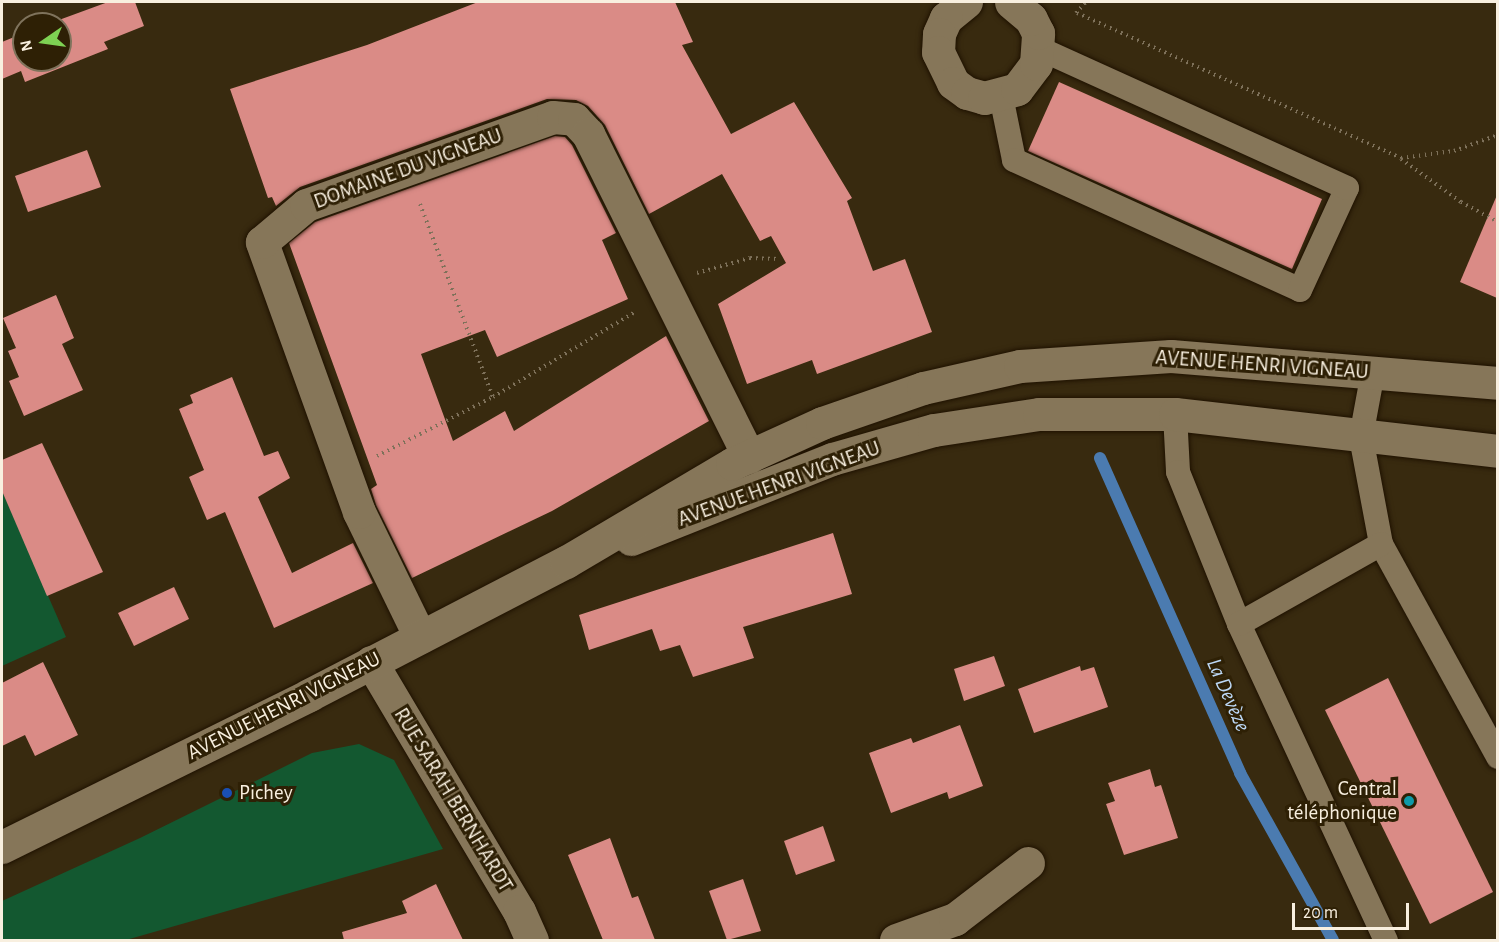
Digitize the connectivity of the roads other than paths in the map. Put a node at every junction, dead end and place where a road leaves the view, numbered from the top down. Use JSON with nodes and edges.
{"nodes":[{"id":1,"x":966,"y":2,"type":"edge"},
{"id":2,"x":1011,"y":2,"type":"edge"},
{"id":3,"x":1039,"y":48,"type":"junction"},
{"id":4,"x":1002,"y":96,"type":"junction"},
{"id":5,"x":1373,"y":372,"type":"junction"},
{"id":6,"x":1497,"y":383,"type":"edge"},
{"id":7,"x":1175,"y":414,"type":"junction"},
{"id":8,"x":1360,"y":437,"type":"junction"},
{"id":9,"x":1497,"y":451,"type":"edge"},
{"id":10,"x":742,"y":471,"type":"junction"},
{"id":11,"x":1381,"y":544,"type":"junction"},
{"id":12,"x":1239,"y":624,"type":"junction"},
{"id":13,"x":420,"y":637,"type":"junction"},
{"id":14,"x":371,"y":662,"type":"junction"},
{"id":15,"x":1497,"y":757,"type":"edge"},
{"id":16,"x":2,"y":847,"type":"edge"},
{"id":17,"x":1028,"y":863,"type":"dead end"},
{"id":18,"x":532,"y":940,"type":"edge"},
{"id":19,"x":896,"y":940,"type":"edge"},
{"id":20,"x":1386,"y":940,"type":"edge"}],
"edges":[{"from":1,"to":4,"type":"street"},
{"from":2,"to":3,"type":"street"},
{"from":3,"to":4,"type":"street"},
{"from":3,"to":4,"type":"lane"},
{"from":5,"to":6,"type":"street","name":"AVENUE HENRI VIGNEAU"},
{"from":5,"to":8,"type":"lane"},
{"from":5,"to":10,"type":"street","name":"AVENUE HENRI VIGNEAU"},
{"from":7,"to":8,"type":"street","name":"AVENUE HENRI VIGNEAU"},
{"from":7,"to":10,"type":"street","name":"AVENUE HENRI VIGNEAU"},
{"from":7,"to":12,"type":"lane"},
{"from":8,"to":9,"type":"street","name":"AVENUE HENRI VIGNEAU"},
{"from":8,"to":11,"type":"lane"},
{"from":10,"to":13,"type":"street","name":"AVENUE HENRI VIGNEAU"},
{"from":10,"to":13,"type":"street","name":"DOMAINE DU VIGNEAU"},
{"from":11,"to":12,"type":"lane"},
{"from":11,"to":15,"type":"lane"},
{"from":12,"to":20,"type":"lane"},
{"from":13,"to":14,"type":"street","name":"AVENUE HENRI VIGNEAU"},
{"from":14,"to":16,"type":"street","name":"AVENUE HENRI VIGNEAU"},
{"from":14,"to":18,"type":"street","name":"RUE SARAH BERNHARDT"},
{"from":17,"to":19,"type":"street"}]}
